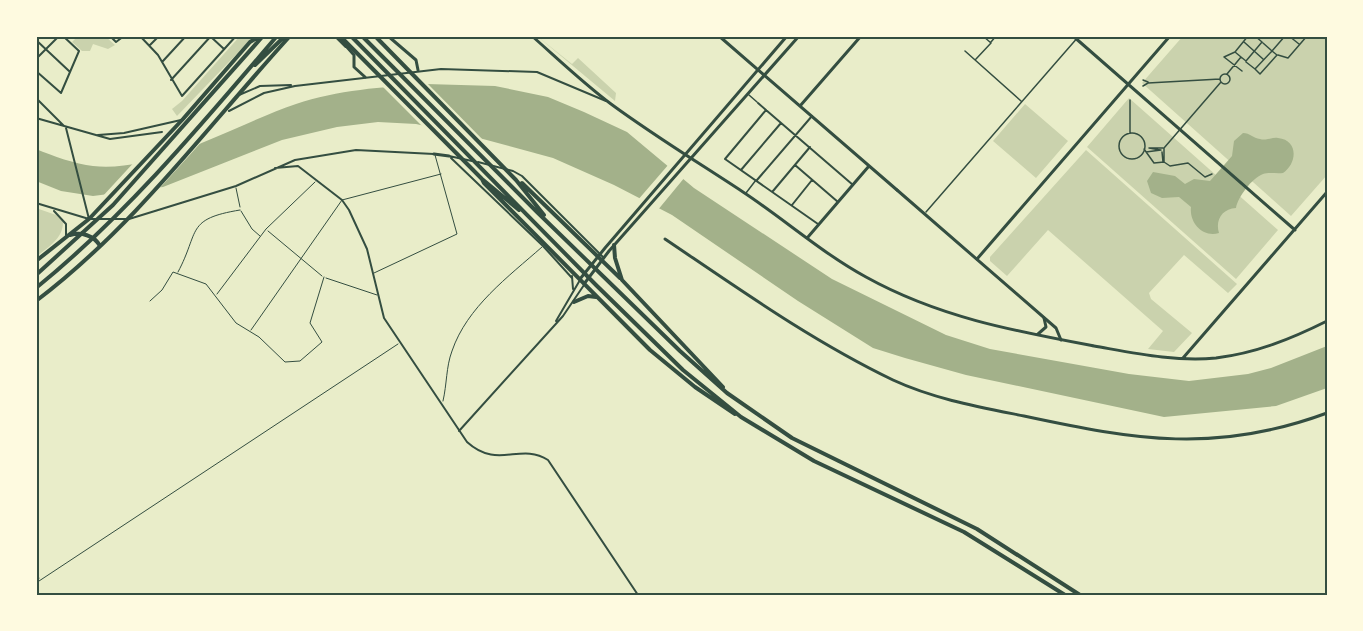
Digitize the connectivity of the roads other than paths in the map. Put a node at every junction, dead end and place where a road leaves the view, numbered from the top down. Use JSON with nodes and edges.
{"nodes":[{"id":1,"x":59,"y":36,"type":"edge"},
{"id":2,"x":63,"y":36,"type":"edge"},
{"id":3,"x":110,"y":36,"type":"edge"},
{"id":4,"x":124,"y":36,"type":"edge"},
{"id":5,"x":140,"y":36,"type":"edge"},
{"id":6,"x":159,"y":36,"type":"edge"},
{"id":7,"x":186,"y":36,"type":"edge"},
{"id":8,"x":210,"y":36,"type":"edge"},
{"id":9,"x":236,"y":36,"type":"edge"},
{"id":10,"x":262,"y":36,"type":"edge"},
{"id":11,"x":277,"y":36,"type":"edge"},
{"id":12,"x":285,"y":36,"type":"edge"},
{"id":13,"x":290,"y":36,"type":"edge"},
{"id":14,"x":339,"y":36,"type":"edge"},
{"id":15,"x":351,"y":36,"type":"edge"},
{"id":16,"x":362,"y":36,"type":"edge"},
{"id":17,"x":375,"y":36,"type":"edge"},
{"id":18,"x":388,"y":36,"type":"edge"},
{"id":19,"x":532,"y":36,"type":"edge"},
{"id":20,"x":718,"y":36,"type":"edge"},
{"id":21,"x":787,"y":36,"type":"edge"},
{"id":22,"x":799,"y":36,"type":"edge"},
{"id":23,"x":861,"y":36,"type":"edge"},
{"id":24,"x":983,"y":36,"type":"edge"},
{"id":25,"x":996,"y":36,"type":"edge"},
{"id":26,"x":1170,"y":36,"type":"edge"},
{"id":27,"x":1248,"y":36,"type":"edge"},
{"id":28,"x":1255,"y":36,"type":"edge"},
{"id":29,"x":1264,"y":36,"type":"edge"},
{"id":30,"x":1285,"y":36,"type":"edge"},
{"id":31,"x":1289,"y":36,"type":"edge"},
{"id":32,"x":1307,"y":36,"type":"edge"},
{"id":33,"x":1076,"y":37,"type":"edge"},
{"id":34,"x":36,"y":40,"type":"edge"},
{"id":35,"x":1243,"y":41,"type":"junction"},
{"id":36,"x":1261,"y":41,"type":"junction"},
{"id":37,"x":991,"y":43,"type":"junction"},
{"id":38,"x":346,"y":44,"type":"junction"},
{"id":39,"x":150,"y":45,"type":"junction"},
{"id":40,"x":1299,"y":45,"type":"junction"},
{"id":41,"x":224,"y":49,"type":"junction"},
{"id":42,"x":45,"y":50,"type":"junction"},
{"id":43,"x":965,"y":51,"type":"dead end"},
{"id":44,"x":1254,"y":51,"type":"junction"},
{"id":45,"x":1272,"y":51,"type":"junction"},
{"id":46,"x":1235,"y":52,"type":"junction"},
{"id":47,"x":1277,"y":55,"type":"junction"},
{"id":48,"x":1241,"y":57,"type":"junction"},
{"id":49,"x":36,"y":59,"type":"edge"},
{"id":50,"x":975,"y":60,"type":"junction"},
{"id":51,"x":1264,"y":60,"type":"junction"},
{"id":52,"x":163,"y":61,"type":"junction"},
{"id":53,"x":1246,"y":61,"type":"junction"},
{"id":54,"x":1234,"y":65,"type":"junction"},
{"id":55,"x":1256,"y":69,"type":"junction"},
{"id":56,"x":418,"y":70,"type":"junction"},
{"id":57,"x":758,"y":70,"type":"junction"},
{"id":58,"x":36,"y":71,"type":"edge"},
{"id":59,"x":69,"y":71,"type":"junction"},
{"id":60,"x":247,"y":71,"type":"junction"},
{"id":61,"x":1242,"y":71,"type":"dead end"},
{"id":62,"x":1227,"y":74,"type":"junction"},
{"id":63,"x":765,"y":76,"type":"junction"},
{"id":64,"x":364,"y":77,"type":"junction"},
{"id":65,"x":171,"y":80,"type":"junction"},
{"id":66,"x":1143,"y":80,"type":"dead end"},
{"id":67,"x":1220,"y":80,"type":"junction"},
{"id":68,"x":1148,"y":83,"type":"junction"},
{"id":69,"x":1128,"y":85,"type":"junction"},
{"id":70,"x":295,"y":86,"type":"junction"},
{"id":71,"x":1143,"y":86,"type":"dead end"},
{"id":72,"x":748,"y":95,"type":"junction"},
{"id":73,"x":237,"y":96,"type":"junction"},
{"id":74,"x":36,"y":98,"type":"edge"},
{"id":75,"x":1130,"y":100,"type":"dead end"},
{"id":76,"x":1022,"y":101,"type":"junction"},
{"id":77,"x":610,"y":103,"type":"junction"},
{"id":78,"x":758,"y":103,"type":"joint"},
{"id":79,"x":800,"y":106,"type":"junction"},
{"id":80,"x":766,"y":110,"type":"junction"},
{"id":81,"x":229,"y":111,"type":"dead end"},
{"id":82,"x":812,"y":116,"type":"junction"},
{"id":83,"x":36,"y":118,"type":"edge"},
{"id":84,"x":183,"y":119,"type":"junction"},
{"id":85,"x":781,"y":123,"type":"junction"},
{"id":86,"x":66,"y":128,"type":"junction"},
{"id":87,"x":162,"y":132,"type":"dead end"},
{"id":88,"x":1130,"y":133,"type":"junction"},
{"id":89,"x":95,"y":135,"type":"junction"},
{"id":90,"x":795,"y":135,"type":"junction"},
{"id":91,"x":810,"y":147,"type":"junction"},
{"id":92,"x":1144,"y":149,"type":"junction"},
{"id":93,"x":1162,"y":150,"type":"junction"},
{"id":94,"x":1146,"y":152,"type":"junction"},
{"id":95,"x":434,"y":154,"type":"junction"},
{"id":96,"x":687,"y":154,"type":"junction"},
{"id":97,"x":449,"y":156,"type":"junction"},
{"id":98,"x":693,"y":159,"type":"junction"},
{"id":99,"x":1164,"y":162,"type":"junction"},
{"id":100,"x":795,"y":165,"type":"junction"},
{"id":101,"x":869,"y":166,"type":"junction"},
{"id":102,"x":275,"y":168,"type":"junction"},
{"id":103,"x":741,"y":170,"type":"junction"},
{"id":104,"x":441,"y":174,"type":"junction"},
{"id":105,"x":1212,"y":174,"type":"dead end"},
{"id":106,"x":482,"y":179,"type":"junction"},
{"id":107,"x":317,"y":180,"type":"junction"},
{"id":108,"x":516,"y":180,"type":"junction"},
{"id":109,"x":757,"y":180,"type":"junction"},
{"id":110,"x":812,"y":180,"type":"junction"},
{"id":111,"x":853,"y":185,"type":"junction"},
{"id":112,"x":236,"y":186,"type":"junction"},
{"id":113,"x":772,"y":191,"type":"junction"},
{"id":114,"x":1327,"y":192,"type":"edge"},
{"id":115,"x":746,"y":194,"type":"junction"},
{"id":116,"x":342,"y":200,"type":"junction"},
{"id":117,"x":838,"y":202,"type":"junction"},
{"id":118,"x":36,"y":203,"type":"edge"},
{"id":119,"x":792,"y":205,"type":"junction"},
{"id":120,"x":52,"y":209,"type":"junction"},
{"id":121,"x":240,"y":210,"type":"junction"},
{"id":122,"x":522,"y":212,"type":"junction"},
{"id":123,"x":924,"y":214,"type":"junction"},
{"id":124,"x":547,"y":218,"type":"junction"},
{"id":125,"x":89,"y":219,"type":"junction"},
{"id":126,"x":129,"y":219,"type":"junction"},
{"id":127,"x":818,"y":224,"type":"junction"},
{"id":128,"x":266,"y":230,"type":"junction"},
{"id":129,"x":1295,"y":230,"type":"junction"},
{"id":130,"x":261,"y":236,"type":"junction"},
{"id":131,"x":66,"y":237,"type":"junction"},
{"id":132,"x":807,"y":238,"type":"junction"},
{"id":133,"x":665,"y":239,"type":"dead end"},
{"id":134,"x":614,"y":245,"type":"junction"},
{"id":135,"x":100,"y":246,"type":"junction"},
{"id":136,"x":543,"y":246,"type":"junction"},
{"id":137,"x":600,"y":257,"type":"junction"},
{"id":138,"x":300,"y":259,"type":"junction"},
{"id":139,"x":977,"y":259,"type":"junction"},
{"id":140,"x":36,"y":261,"type":"edge"},
{"id":141,"x":572,"y":270,"type":"junction"},
{"id":142,"x":36,"y":274,"type":"edge"},
{"id":143,"x":177,"y":274,"type":"junction"},
{"id":144,"x":372,"y":274,"type":"junction"},
{"id":145,"x":324,"y":277,"type":"junction"},
{"id":146,"x":572,"y":278,"type":"junction"},
{"id":147,"x":580,"y":280,"type":"junction"},
{"id":148,"x":622,"y":280,"type":"junction"},
{"id":149,"x":584,"y":285,"type":"junction"},
{"id":150,"x":36,"y":288,"type":"edge"},
{"id":151,"x":573,"y":290,"type":"junction"},
{"id":152,"x":215,"y":295,"type":"junction"},
{"id":153,"x":377,"y":295,"type":"junction"},
{"id":154,"x":596,"y":297,"type":"junction"},
{"id":155,"x":36,"y":301,"type":"edge"},
{"id":156,"x":150,"y":301,"type":"dead end"},
{"id":157,"x":574,"y":303,"type":"junction"},
{"id":158,"x":1044,"y":318,"type":"junction"},
{"id":159,"x":556,"y":321,"type":"junction"},
{"id":160,"x":1327,"y":321,"type":"edge"},
{"id":161,"x":249,"y":332,"type":"junction"},
{"id":162,"x":1037,"y":335,"type":"junction"},
{"id":163,"x":1061,"y":340,"type":"junction"},
{"id":164,"x":399,"y":343,"type":"junction"},
{"id":165,"x":1183,"y":358,"type":"junction"},
{"id":166,"x":727,"y":393,"type":"junction"},
{"id":167,"x":440,"y":405,"type":"junction"},
{"id":168,"x":1327,"y":413,"type":"edge"},
{"id":169,"x":741,"y":417,"type":"junction"},
{"id":170,"x":459,"y":431,"type":"junction"},
{"id":171,"x":36,"y":574,"type":"edge"},
{"id":172,"x":40,"y":580,"type":"junction"},
{"id":173,"x":36,"y":583,"type":"edge"},
{"id":174,"x":638,"y":595,"type":"edge"},
{"id":175,"x":1065,"y":595,"type":"edge"},
{"id":176,"x":1080,"y":595,"type":"edge"}],
"edges":[{"from":1,"to":42,"type":"street"},
{"from":2,"to":59,"type":"street"},
{"from":3,"to":4,"type":"street"},
{"from":5,"to":39,"type":"street"},
{"from":6,"to":39,"type":"street"},
{"from":7,"to":52,"type":"street"},
{"from":8,"to":41,"type":"street"},
{"from":8,"to":65,"type":"street"},
{"from":9,"to":41,"type":"street"},
{"from":10,"to":84,"type":"highway"},
{"from":10,"to":142,"type":"highway"},
{"from":11,"to":60,"type":"highway"},
{"from":12,"to":60,"type":"highway"},
{"from":13,"to":73,"type":"highway"},
{"from":14,"to":38,"type":"highway"},
{"from":15,"to":122,"type":"highway"},
{"from":16,"to":124,"type":"highway"},
{"from":17,"to":108,"type":"highway"},
{"from":18,"to":56,"type":"street"},
{"from":19,"to":77,"type":"street"},
{"from":20,"to":57,"type":"street"},
{"from":21,"to":57,"type":"street"},
{"from":22,"to":63,"type":"street"},
{"from":23,"to":79,"type":"street"},
{"from":24,"to":37,"type":"street"},
{"from":25,"to":37,"type":"street"},
{"from":26,"to":69,"type":"street"},
{"from":27,"to":35,"type":"street"},
{"from":28,"to":36,"type":"street"},
{"from":29,"to":36,"type":"street"},
{"from":30,"to":45,"type":"street"},
{"from":31,"to":40,"type":"street"},
{"from":32,"to":40,"type":"street"},
{"from":33,"to":69,"type":"street"},
{"from":33,"to":76,"type":"street"},
{"from":34,"to":42,"type":"street"},
{"from":35,"to":44,"type":"street"},
{"from":35,"to":46,"type":"street"},
{"from":36,"to":44,"type":"street"},
{"from":36,"to":45,"type":"street"},
{"from":37,"to":50,"type":"street"},
{"from":38,"to":64,"type":"street"},
{"from":38,"to":106,"type":"highway"},
{"from":39,"to":52,"type":"street"},
{"from":40,"to":47,"type":"street"},
{"from":41,"to":65,"type":"street"},
{"from":42,"to":49,"type":"street"},
{"from":42,"to":59,"type":"street"},
{"from":43,"to":50,"type":"street"},
{"from":44,"to":51,"type":"street"},
{"from":44,"to":53,"type":"street"},
{"from":45,"to":47,"type":"street"},
{"from":45,"to":51,"type":"street"},
{"from":46,"to":48,"type":"street"},
{"from":46,"to":54,"type":"street"},
{"from":47,"to":55,"type":"street"},
{"from":48,"to":53,"type":"street"},
{"from":48,"to":54,"type":"street"},
{"from":50,"to":76,"type":"street"},
{"from":51,"to":55,"type":"street"},
{"from":52,"to":65,"type":"street"},
{"from":53,"to":55,"type":"street"},
{"from":54,"to":61,"type":"street"},
{"from":54,"to":62,"type":"street"},
{"from":56,"to":64,"type":"street"},
{"from":56,"to":77,"type":"street"},
{"from":57,"to":63,"type":"street"},
{"from":57,"to":96,"type":"street"},
{"from":58,"to":59,"type":"street"},
{"from":60,"to":150,"type":"highway"},
{"from":62,"to":67,"type":"street"},
{"from":62,"to":67,"type":"street"},
{"from":63,"to":72,"type":"street"},
{"from":63,"to":79,"type":"street"},
{"from":64,"to":70,"type":"street"},
{"from":66,"to":68,"type":"street"},
{"from":67,"to":68,"type":"street"},
{"from":67,"to":93,"type":"street"},
{"from":68,"to":71,"type":"street"},
{"from":69,"to":129,"type":"street"},
{"from":69,"to":139,"type":"street"},
{"from":70,"to":73,"type":"street"},
{"from":70,"to":81,"type":"street"},
{"from":72,"to":78,"type":"street"},
{"from":72,"to":98,"type":"street"},
{"from":73,"to":126,"type":"highway"},
{"from":74,"to":86,"type":"street"},
{"from":75,"to":88,"type":"street"},
{"from":76,"to":123,"type":"street"},
{"from":77,"to":96,"type":"street"},
{"from":78,"to":80,"type":"street"},
{"from":79,"to":82,"type":"street"},
{"from":80,"to":85,"type":"street"},
{"from":80,"to":103,"type":"street"},
{"from":82,"to":90,"type":"street"},
{"from":82,"to":101,"type":"street"},
{"from":83,"to":86,"type":"street"},
{"from":84,"to":89,"type":"street"},
{"from":84,"to":125,"type":"highway"},
{"from":85,"to":90,"type":"street"},
{"from":85,"to":103,"type":"street"},
{"from":86,"to":89,"type":"street"},
{"from":86,"to":125,"type":"street"},
{"from":87,"to":89,"type":"street"},
{"from":88,"to":92,"type":"street"},
{"from":88,"to":92,"type":"street"},
{"from":90,"to":91,"type":"street"},
{"from":90,"to":109,"type":"street"},
{"from":91,"to":100,"type":"street"},
{"from":91,"to":111,"type":"street"},
{"from":92,"to":94,"type":"street"},
{"from":93,"to":94,"type":"street"},
{"from":93,"to":99,"type":"street"},
{"from":94,"to":99,"type":"street"},
{"from":95,"to":97,"type":"street"},
{"from":95,"to":102,"type":"street"},
{"from":95,"to":104,"type":"lane"},
{"from":96,"to":98,"type":"street"},
{"from":96,"to":137,"type":"street"},
{"from":97,"to":136,"type":"street"},
{"from":97,"to":137,"type":"street"},
{"from":98,"to":115,"type":"street"},
{"from":98,"to":134,"type":"street"},
{"from":99,"to":105,"type":"street"},
{"from":100,"to":110,"type":"street"},
{"from":100,"to":113,"type":"street"},
{"from":101,"to":111,"type":"street"},
{"from":101,"to":123,"type":"street"},
{"from":102,"to":107,"type":"street"},
{"from":102,"to":112,"type":"street"},
{"from":103,"to":109,"type":"street"},
{"from":104,"to":116,"type":"lane"},
{"from":104,"to":144,"type":"lane"},
{"from":106,"to":122,"type":"highway"},
{"from":106,"to":141,"type":"highway"},
{"from":107,"to":116,"type":"street"},
{"from":107,"to":128,"type":"lane"},
{"from":108,"to":124,"type":"highway"},
{"from":108,"to":137,"type":"highway"},
{"from":109,"to":113,"type":"street"},
{"from":109,"to":115,"type":"street"},
{"from":110,"to":117,"type":"street"},
{"from":110,"to":119,"type":"street"},
{"from":111,"to":117,"type":"street"},
{"from":112,"to":121,"type":"lane"},
{"from":112,"to":126,"type":"street"},
{"from":113,"to":119,"type":"street"},
{"from":114,"to":129,"type":"street"},
{"from":115,"to":132,"type":"street"},
{"from":116,"to":138,"type":"lane"},
{"from":116,"to":144,"type":"street"},
{"from":117,"to":127,"type":"street"},
{"from":118,"to":120,"type":"street"},
{"from":119,"to":127,"type":"street"},
{"from":120,"to":125,"type":"street"},
{"from":120,"to":131,"type":"street"},
{"from":121,"to":130,"type":"lane"},
{"from":121,"to":143,"type":"lane"},
{"from":122,"to":169,"type":"highway"},
{"from":123,"to":139,"type":"street"},
{"from":124,"to":166,"type":"highway"},
{"from":125,"to":126,"type":"street"},
{"from":125,"to":131,"type":"highway"},
{"from":126,"to":135,"type":"highway"},
{"from":127,"to":132,"type":"street"},
{"from":128,"to":130,"type":"lane"},
{"from":128,"to":138,"type":"lane"},
{"from":129,"to":165,"type":"street"},
{"from":130,"to":152,"type":"lane"},
{"from":131,"to":135,"type":"highway"},
{"from":131,"to":140,"type":"highway"},
{"from":132,"to":162,"type":"street"},
{"from":133,"to":168,"type":"street"},
{"from":134,"to":137,"type":"street"},
{"from":134,"to":148,"type":"highway"},
{"from":135,"to":155,"type":"highway"},
{"from":136,"to":146,"type":"street"},
{"from":136,"to":167,"type":"lane"},
{"from":137,"to":147,"type":"street"},
{"from":137,"to":148,"type":"highway"},
{"from":137,"to":149,"type":"street"},
{"from":138,"to":145,"type":"lane"},
{"from":138,"to":161,"type":"lane"},
{"from":139,"to":158,"type":"street"},
{"from":141,"to":146,"type":"street"},
{"from":141,"to":147,"type":"highway"},
{"from":143,"to":152,"type":"lane"},
{"from":143,"to":156,"type":"lane"},
{"from":144,"to":153,"type":"street"},
{"from":145,"to":153,"type":"lane"},
{"from":145,"to":161,"type":"lane"},
{"from":146,"to":151,"type":"street"},
{"from":147,"to":149,"type":"highway"},
{"from":147,"to":151,"type":"street"},
{"from":148,"to":166,"type":"highway"},
{"from":149,"to":154,"type":"highway"},
{"from":149,"to":157,"type":"street"},
{"from":151,"to":159,"type":"street"},
{"from":152,"to":161,"type":"lane"},
{"from":153,"to":164,"type":"street"},
{"from":154,"to":157,"type":"highway"},
{"from":154,"to":169,"type":"highway"},
{"from":157,"to":159,"type":"street"},
{"from":158,"to":162,"type":"street"},
{"from":158,"to":163,"type":"street"},
{"from":159,"to":170,"type":"street"},
{"from":160,"to":165,"type":"street"},
{"from":162,"to":163,"type":"street"},
{"from":163,"to":165,"type":"street"},
{"from":164,"to":167,"type":"street"},
{"from":164,"to":172,"type":"lane"},
{"from":166,"to":176,"type":"highway"},
{"from":167,"to":170,"type":"street"},
{"from":169,"to":175,"type":"highway"},
{"from":170,"to":174,"type":"street"},
{"from":171,"to":172,"type":"lane"},
{"from":172,"to":173,"type":"lane"}]}
